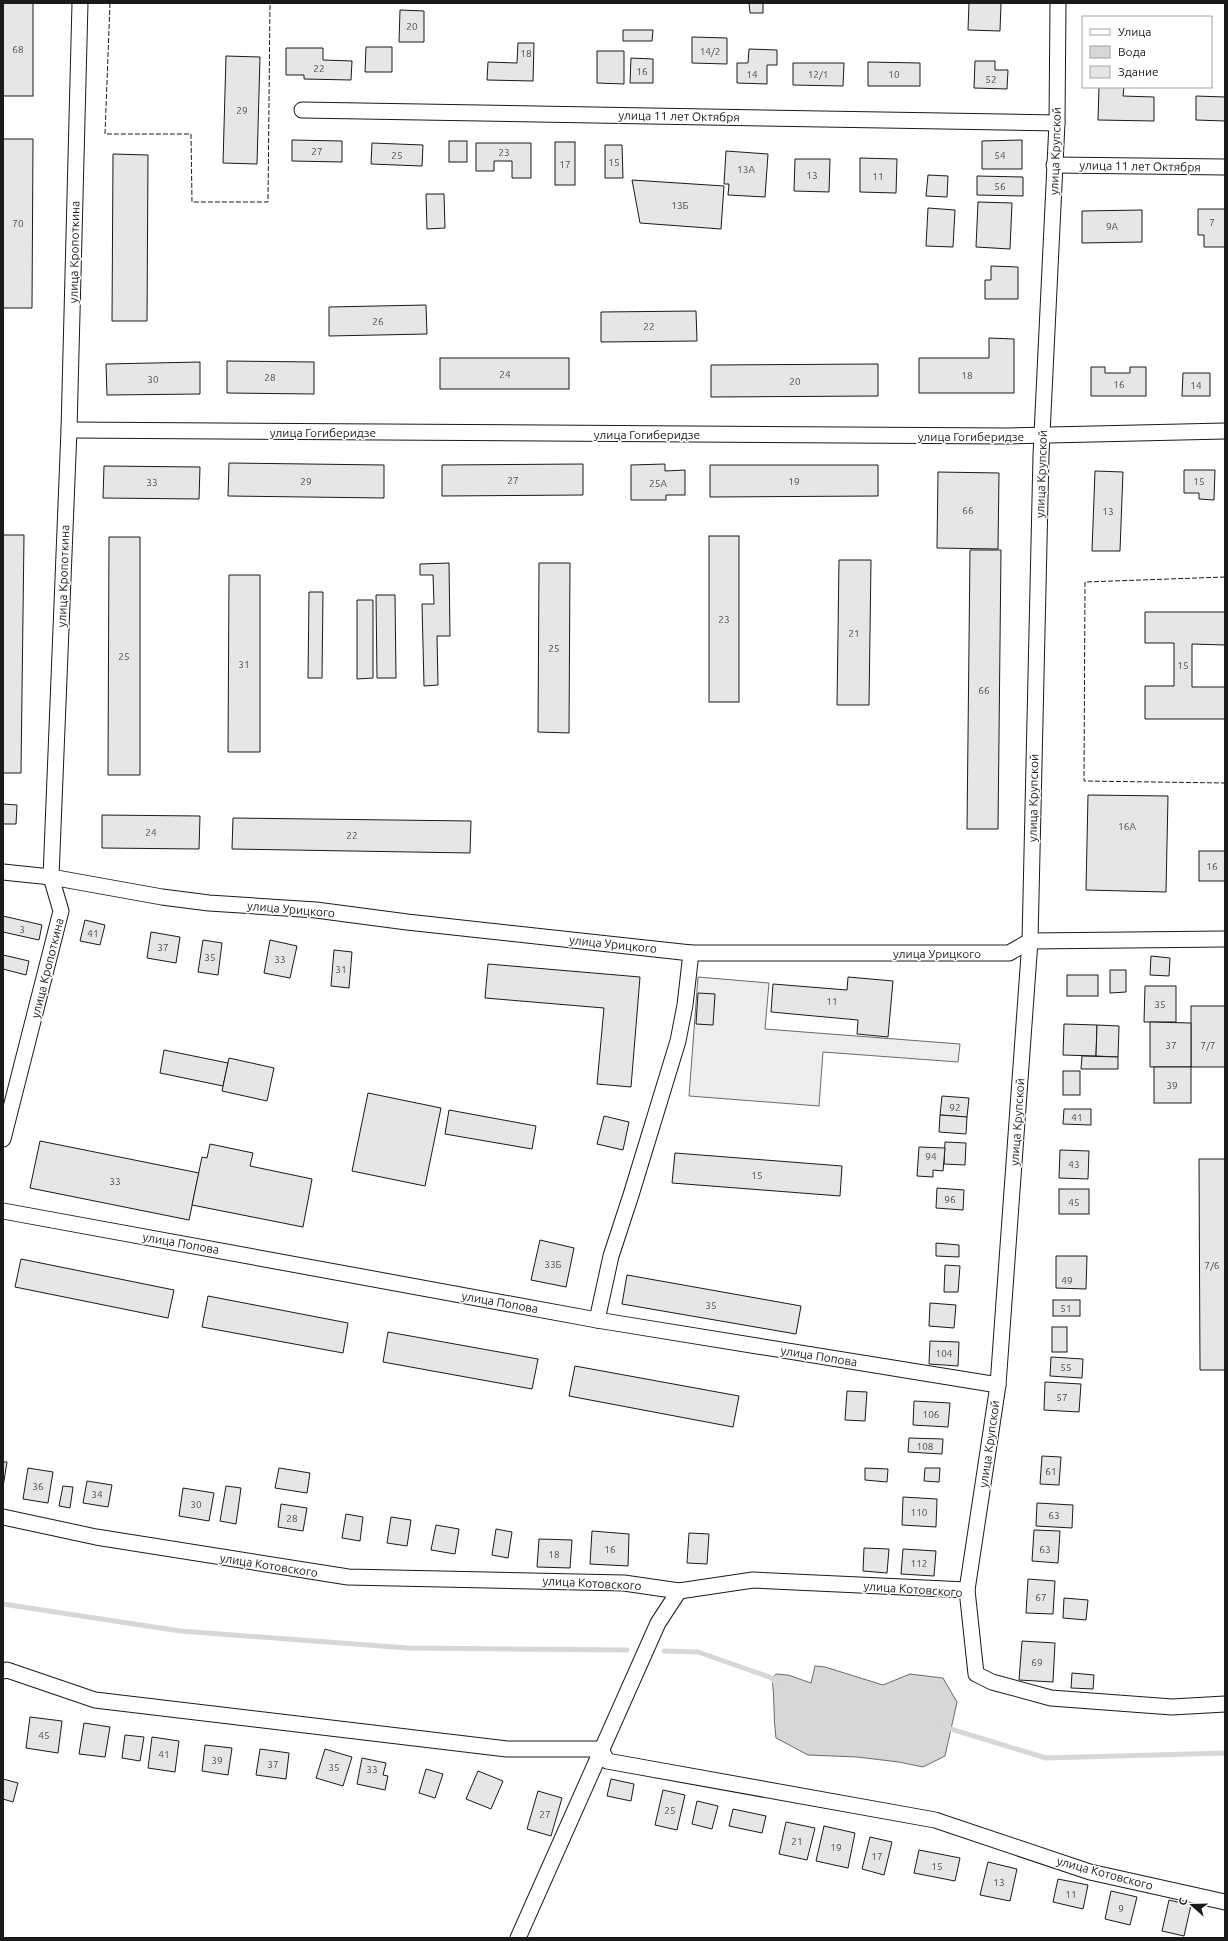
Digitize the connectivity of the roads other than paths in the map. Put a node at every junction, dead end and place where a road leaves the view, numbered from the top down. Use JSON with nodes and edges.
{"nodes":[{"id":1,"x":80,"y":3,"type":"edge"},
{"id":2,"x":1058,"y":3,"type":"edge"},
{"id":3,"x":302,"y":110,"type":"dead end"},
{"id":4,"x":1057,"y":123,"type":"junction"},
{"id":5,"x":1054,"y":165,"type":"junction"},
{"id":6,"x":1225,"y":167,"type":"edge"},
{"id":7,"x":69,"y":430,"type":"junction"},
{"id":8,"x":1225,"y":431,"type":"edge"},
{"id":9,"x":1042,"y":436,"type":"junction"},
{"id":10,"x":3,"y":872,"type":"edge"},
{"id":11,"x":51,"y":877,"type":"junction"},
{"id":12,"x":1225,"y":939,"type":"edge"},
{"id":13,"x":1030,"y":941,"type":"junction"},
{"id":14,"x":691,"y":953,"type":"junction"},
{"id":15,"x":3,"y":1139,"type":"edge"},
{"id":16,"x":3,"y":1211,"type":"edge"},
{"id":17,"x":597,"y":1320,"type":"junction"},
{"id":18,"x":998,"y":1385,"type":"junction"},
{"id":19,"x":3,"y":1517,"type":"edge"},
{"id":20,"x":679,"y":1590,"type":"junction"},
{"id":21,"x":967,"y":1590,"type":"junction"},
{"id":22,"x":3,"y":1671,"type":"edge"},
{"id":23,"x":1225,"y":1704,"type":"edge"},
{"id":24,"x":601,"y":1749,"type":"junction"},
{"id":25,"x":1225,"y":1902,"type":"edge"},
{"id":26,"x":518,"y":1938,"type":"edge"}],
"edges":[{"from":1,"to":7,"type":"street","name":"улица Кропоткина"},
{"from":2,"to":4,"type":"street","name":"улица Крупской"},
{"from":3,"to":4,"type":"street","name":"улица 11 лет Октября"},
{"from":4,"to":5,"type":"street","name":"улица Крупской"},
{"from":5,"to":6,"type":"street","name":"улица 11 лет Октября"},
{"from":5,"to":9,"type":"street","name":"улица Крупской"},
{"from":7,"to":9,"type":"street","name":"улица Гогиберидзе"},
{"from":7,"to":11,"type":"street","name":"улица Кропоткина"},
{"from":8,"to":9,"type":"street","name":"улица Гогиберидзе"},
{"from":9,"to":13,"type":"street","name":"улица Крупской"},
{"from":10,"to":11,"type":"street","name":"улица Урицкого"},
{"from":11,"to":14,"type":"street","name":"улица Урицкого"},
{"from":11,"to":15,"type":"street","name":"улица Кропоткина"},
{"from":12,"to":13,"type":"street","name":"улица Урицкого"},
{"from":13,"to":14,"type":"street","name":"улица Урицкого"},
{"from":13,"to":18,"type":"street","name":"улица Крупской"},
{"from":14,"to":17,"type":"street"},
{"from":16,"to":17,"type":"street","name":"улица Попова"},
{"from":17,"to":18,"type":"street","name":"улица Попова"},
{"from":18,"to":21,"type":"street","name":"улица Крупской"},
{"from":19,"to":20,"type":"street","name":"улица Котовского"},
{"from":20,"to":21,"type":"street","name":"улица Котовского"},
{"from":20,"to":24,"type":"street"},
{"from":21,"to":23,"type":"street","name":"улица Котовского"},
{"from":22,"to":24,"type":"street"},
{"from":24,"to":25,"type":"street","name":"улица Котовского"},
{"from":24,"to":26,"type":"street"}]}
